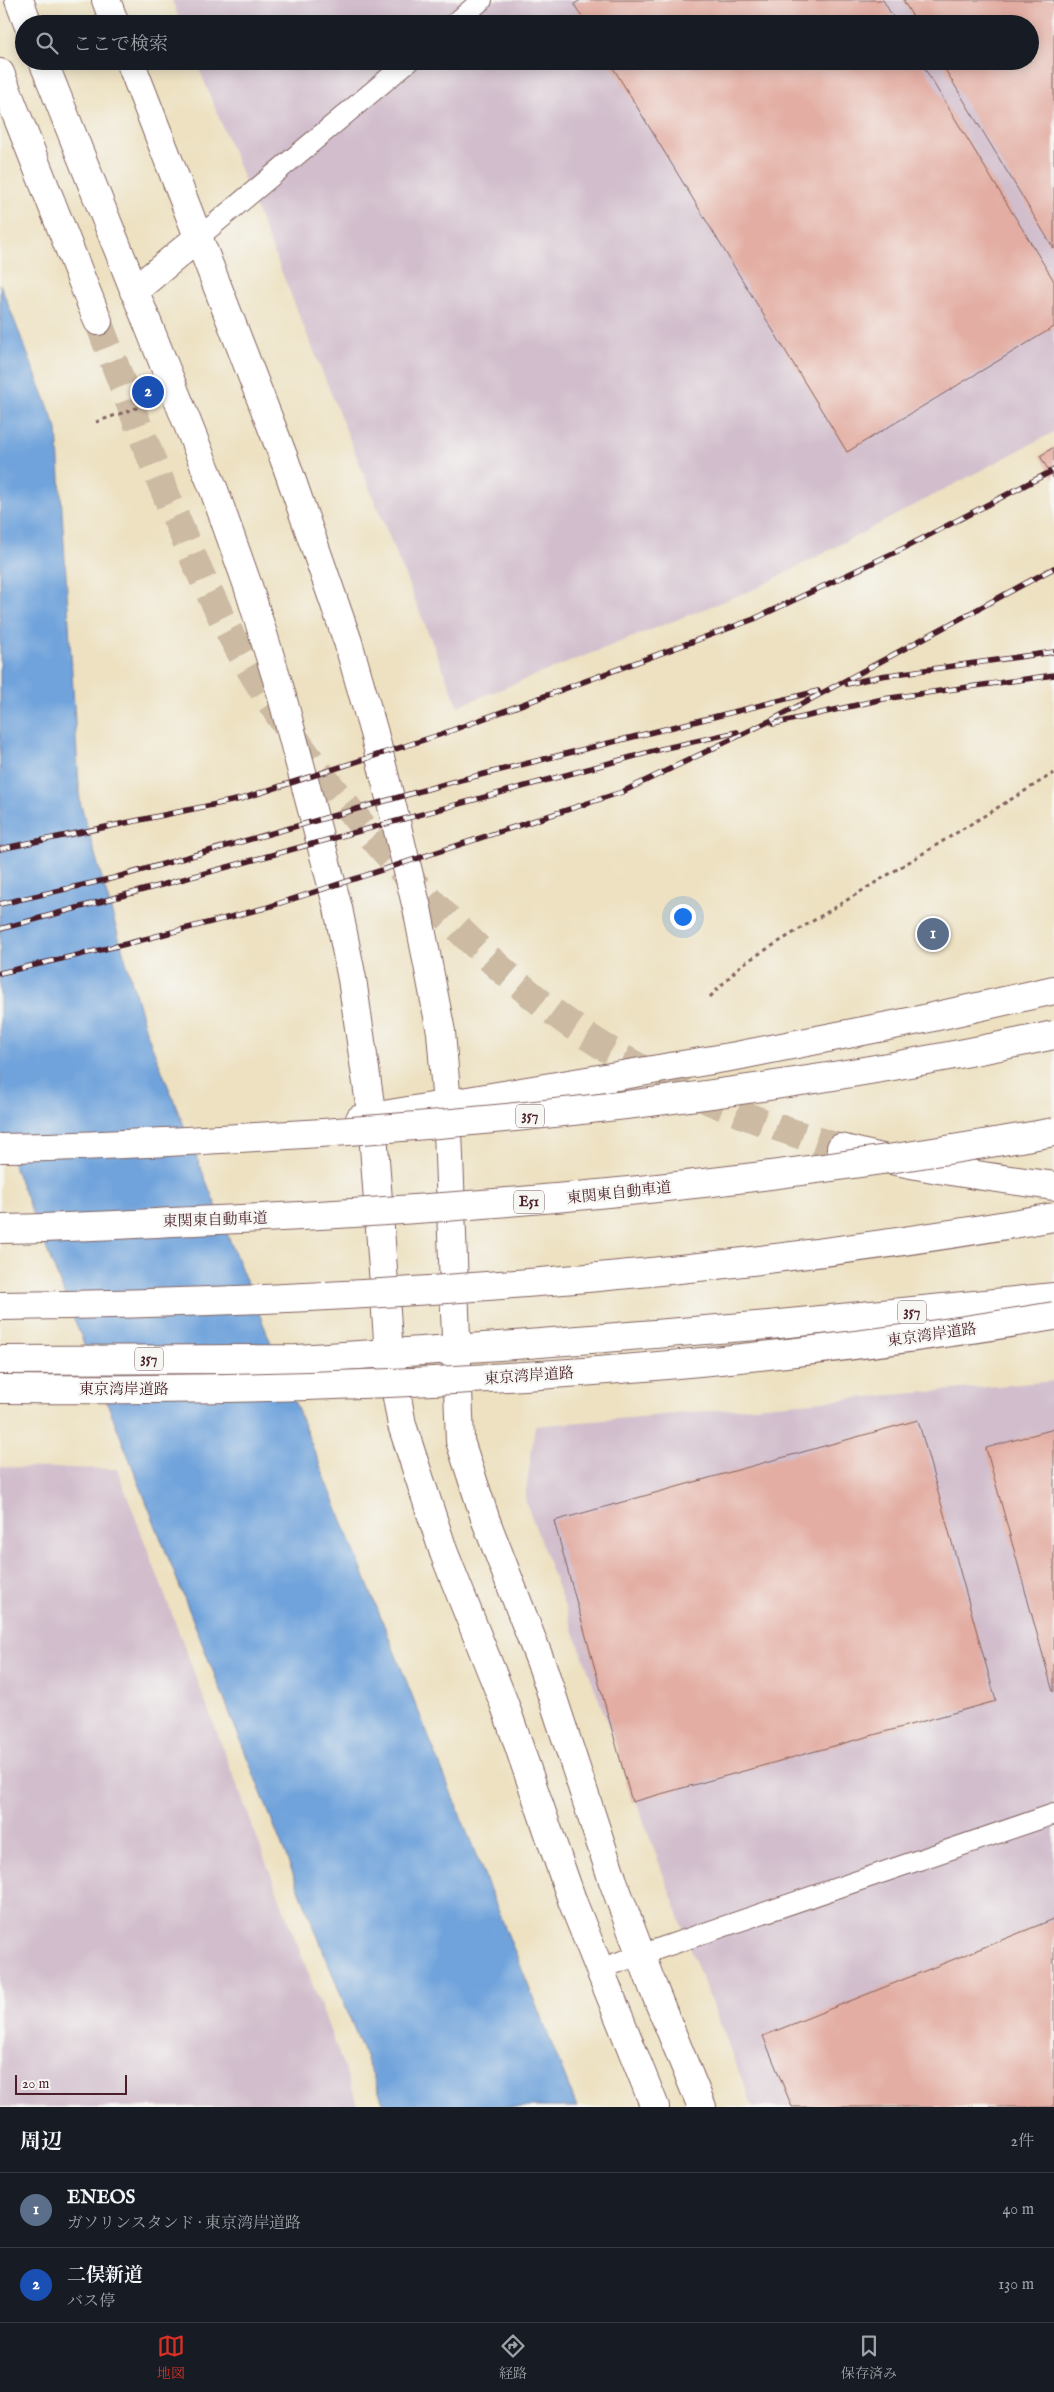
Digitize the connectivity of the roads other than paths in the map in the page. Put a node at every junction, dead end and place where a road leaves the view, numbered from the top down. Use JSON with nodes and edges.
{"nodes":[{"id":1,"x":19,"y":0,"type":"edge"},
{"id":2,"x":106,"y":0,"type":"edge"},
{"id":3,"x":482,"y":0,"type":"edge"},
{"id":4,"x":25,"y":15,"type":"edge"},
{"id":5,"x":112,"y":15,"type":"edge"},
{"id":6,"x":464,"y":15,"type":"edge"},
{"id":7,"x":47,"y":70,"type":"edge"},
{"id":8,"x":134,"y":70,"type":"edge"},
{"id":9,"x":398,"y":70,"type":"edge"},
{"id":10,"x":0,"y":73,"type":"edge"},
{"id":11,"x":199,"y":237,"type":"junction"},
{"id":12,"x":134,"y":291,"type":"junction"},
{"id":13,"x":98,"y":321,"type":"tunnel mouth"},
{"id":14,"x":1054,"y":990,"type":"edge"},
{"id":15,"x":1054,"y":1035,"type":"edge"},
{"id":16,"x":447,"y":1105,"type":"junction"},
{"id":17,"x":372,"y":1118,"type":"junction"},
{"id":18,"x":1054,"y":1132,"type":"edge"},
{"id":19,"x":0,"y":1148,"type":"edge"},
{"id":20,"x":841,"y":1148,"type":"tunnel mouth"},
{"id":21,"x":0,"y":1160,"type":"edge"},
{"id":22,"x":1054,"y":1186,"type":"edge"},
{"id":23,"x":1054,"y":1217,"type":"edge"},
{"id":24,"x":0,"y":1229,"type":"edge"},
{"id":25,"x":1054,"y":1297,"type":"edge"},
{"id":26,"x":0,"y":1306,"type":"edge"},
{"id":27,"x":1054,"y":1316,"type":"edge"},
{"id":28,"x":457,"y":1349,"type":"junction"},
{"id":29,"x":389,"y":1353,"type":"junction"},
{"id":30,"x":0,"y":1360,"type":"edge"},
{"id":31,"x":0,"y":1389,"type":"edge"},
{"id":32,"x":1054,"y":1814,"type":"edge"},
{"id":33,"x":641,"y":1954,"type":"junction"},
{"id":34,"x":599,"y":1968,"type":"junction"},
{"id":35,"x":655,"y":2107,"type":"edge"},
{"id":36,"x":702,"y":2107,"type":"edge"}],
"edges":[{"from":1,"to":4,"type":"main road"},
{"from":2,"to":5,"type":"main road"},
{"from":3,"to":6,"type":"lane"},
{"from":7,"to":12,"type":"main road"},
{"from":8,"to":11,"type":"main road"},
{"from":9,"to":11,"type":"lane"},
{"from":10,"to":13,"type":"main road"},
{"from":11,"to":12,"type":"main road"},
{"from":11,"to":16,"type":"main road"},
{"from":12,"to":17,"type":"main road"},
{"from":14,"to":16,"type":"main road","number":"357"},
{"from":15,"to":19,"type":"main road","number":"357","bridge":true},
{"from":16,"to":17,"type":"main road","number":"357"},
{"from":16,"to":28,"type":"main road"},
{"from":17,"to":21,"type":"main road","number":"357","bridge":true},
{"from":17,"to":29,"type":"main road"},
{"from":18,"to":24,"type":"main road","name":"東関東自動車道","number":"E51","bridge":true},
{"from":20,"to":22,"type":"main road"},
{"from":23,"to":26,"type":"main road","bridge":true},
{"from":25,"to":28,"type":"main road","name":"東京湾岸道路","number":"357"},
{"from":27,"to":31,"type":"main road","name":"東京湾岸道路","number":"357","bridge":true},
{"from":28,"to":29,"type":"main road","name":"東京湾岸道路","number":"357"},
{"from":28,"to":33,"type":"main road"},
{"from":29,"to":30,"type":"main road","name":"東京湾岸道路","number":"357"},
{"from":29,"to":34,"type":"main road"},
{"from":32,"to":33,"type":"lane"},
{"from":33,"to":34,"type":"lane"},
{"from":33,"to":36,"type":"main road"},
{"from":34,"to":35,"type":"main road"}]}
